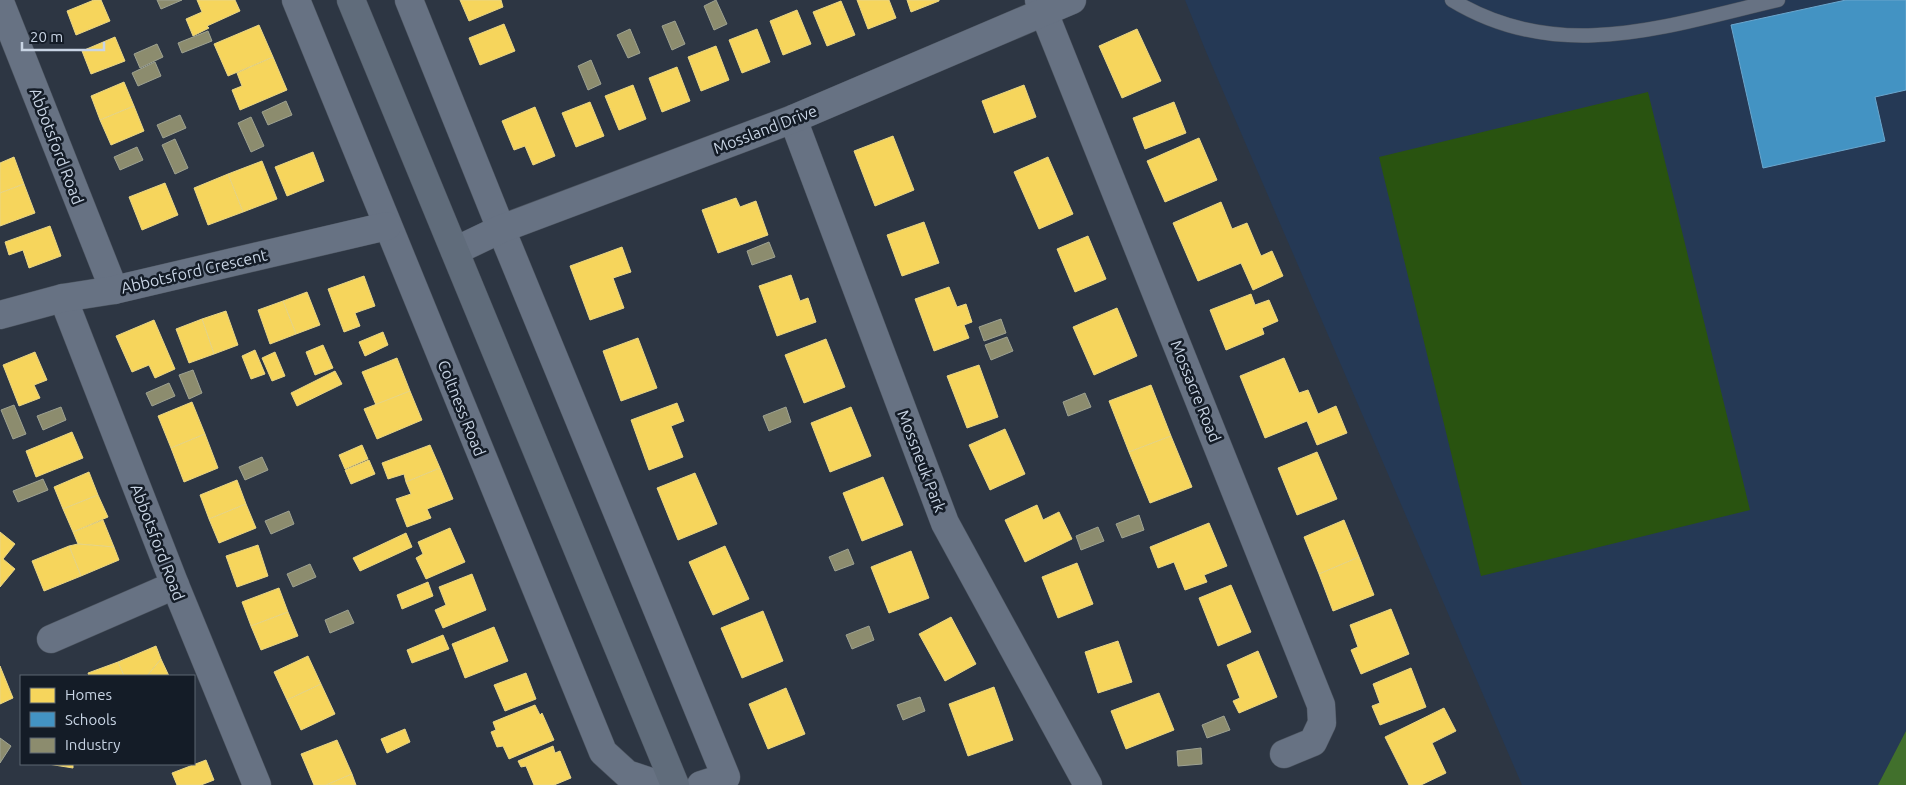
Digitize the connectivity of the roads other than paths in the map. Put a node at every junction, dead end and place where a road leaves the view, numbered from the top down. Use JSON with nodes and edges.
{"nodes":[{"id":1,"x":296,"y":0,"type":"edge"},
{"id":2,"x":351,"y":0,"type":"edge"},
{"id":3,"x":408,"y":0,"type":"edge"},
{"id":4,"x":1072,"y":0,"type":"edge"},
{"id":5,"x":1452,"y":0,"type":"edge"},
{"id":6,"x":1778,"y":0,"type":"edge"},
{"id":7,"x":0,"y":2,"type":"edge"},
{"id":8,"x":1042,"y":6,"type":"edge"},
{"id":9,"x":793,"y":120,"type":"junction"},
{"id":10,"x":387,"y":226,"type":"junction"},
{"id":11,"x":500,"y":229,"type":"junction"},
{"id":12,"x":455,"y":251,"type":"junction"},
{"id":13,"x":114,"y":290,"type":"junction"},
{"id":14,"x":63,"y":298,"type":"junction"},
{"id":15,"x":0,"y":315,"type":"edge"},
{"id":16,"x":175,"y":585,"type":"junction"},
{"id":17,"x":51,"y":639,"type":"dead end"},
{"id":18,"x":1284,"y":754,"type":"dead end"},
{"id":19,"x":257,"y":785,"type":"edge"},
{"id":20,"x":660,"y":785,"type":"edge"},
{"id":21,"x":675,"y":785,"type":"edge"},
{"id":22,"x":701,"y":785,"type":"edge"},
{"id":23,"x":1088,"y":785,"type":"edge"}],
"edges":[{"from":1,"to":10,"type":"street","name":"Coltness Road"},
{"from":2,"to":12,"type":"street"},
{"from":3,"to":11,"type":"street"},
{"from":4,"to":8,"type":"street","name":"Mossland Drive"},
{"from":5,"to":6,"type":"lane"},
{"from":7,"to":13,"type":"street","name":"Abbotsford Road"},
{"from":8,"to":9,"type":"street","name":"Mossland Drive"},
{"from":8,"to":18,"type":"street","name":"Mossacre Road"},
{"from":9,"to":11,"type":"street","name":"Mossland Drive"},
{"from":9,"to":23,"type":"street","name":"Mossneuk Park"},
{"from":10,"to":13,"type":"street","name":"Abbotsford Crescent"},
{"from":10,"to":20,"type":"street","name":"Coltness Road"},
{"from":11,"to":12,"type":"street","name":"Mossland Drive"},
{"from":11,"to":22,"type":"street"},
{"from":12,"to":21,"type":"street"},
{"from":13,"to":14,"type":"street","name":"Abbotsford Crescent"},
{"from":14,"to":15,"type":"street","name":"Abbotsford Crescent"},
{"from":14,"to":16,"type":"street","name":"Abbotsford Road"},
{"from":16,"to":17,"type":"street"},
{"from":16,"to":19,"type":"street","name":"Abbotsford Road"}]}
